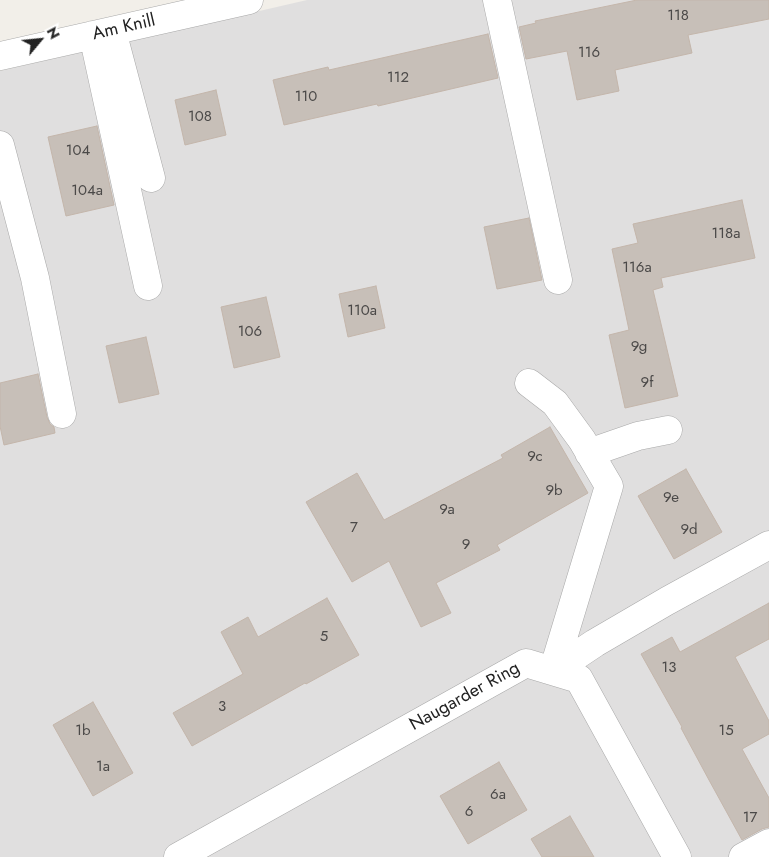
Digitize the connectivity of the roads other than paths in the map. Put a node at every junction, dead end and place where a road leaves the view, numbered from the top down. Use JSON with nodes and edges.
{"nodes":[{"id":1,"x":249,"y":0,"type":"edge"},
{"id":2,"x":497,"y":0,"type":"edge"},
{"id":3,"x":103,"y":33,"type":"junction"},
{"id":4,"x":0,"y":56,"type":"edge"},
{"id":5,"x":0,"y":145,"type":"edge"},
{"id":6,"x":150,"y":178,"type":"dead end"},
{"id":7,"x":558,"y":280,"type":"dead end"},
{"id":8,"x":148,"y":286,"type":"dead end"},
{"id":9,"x":529,"y":384,"type":"dead end"},
{"id":10,"x":62,"y":414,"type":"dead end"},
{"id":11,"x":668,"y":430,"type":"dead end"},
{"id":12,"x":590,"y":453,"type":"junction"},
{"id":13,"x":769,"y":545,"type":"edge"},
{"id":14,"x":553,"y":671,"type":"junction"},
{"id":15,"x":769,"y":843,"type":"edge"},
{"id":16,"x":178,"y":857,"type":"edge"},
{"id":17,"x":678,"y":857,"type":"edge"},
{"id":18,"x":743,"y":857,"type":"edge"}],
"edges":[{"from":1,"to":3,"type":"street","name":"Am Knill"},
{"from":2,"to":7,"type":"street"},
{"from":3,"to":4,"type":"street","name":"Am Knill"},
{"from":3,"to":6,"type":"street"},
{"from":3,"to":8,"type":"street"},
{"from":5,"to":10,"type":"street"},
{"from":9,"to":12,"type":"street"},
{"from":11,"to":12,"type":"street"},
{"from":12,"to":14,"type":"street"},
{"from":13,"to":14,"type":"street"},
{"from":14,"to":16,"type":"street","name":"Naugarder Ring"},
{"from":14,"to":17,"type":"street","name":"Naugarder Ring"},
{"from":15,"to":18,"type":"street"}]}
